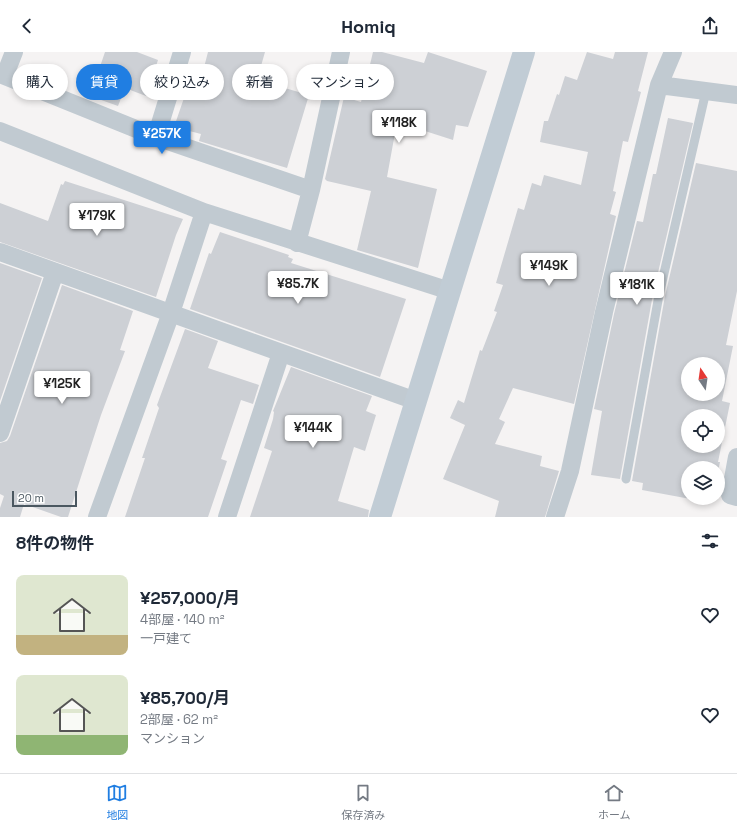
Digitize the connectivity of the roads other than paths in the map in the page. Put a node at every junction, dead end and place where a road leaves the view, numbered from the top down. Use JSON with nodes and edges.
{"nodes":[{"id":1,"x":14,"y":52,"type":"edge"},
{"id":2,"x":182,"y":52,"type":"edge"},
{"id":3,"x":341,"y":52,"type":"edge"},
{"id":4,"x":524,"y":52,"type":"edge"},
{"id":5,"x":673,"y":52,"type":"edge"},
{"id":6,"x":2,"y":75,"type":"edge"},
{"id":7,"x":659,"y":85,"type":"junction"},
{"id":8,"x":706,"y":91,"type":"junction"},
{"id":9,"x":737,"y":95,"type":"edge"},
{"id":10,"x":0,"y":132,"type":"edge"},
{"id":11,"x":156,"y":137,"type":"junction"},
{"id":12,"x":311,"y":190,"type":"junction"},
{"id":13,"x":204,"y":212,"type":"junction"},
{"id":14,"x":297,"y":243,"type":"junction"},
{"id":15,"x":0,"y":252,"type":"edge"},
{"id":16,"x":55,"y":272,"type":"junction"},
{"id":17,"x":450,"y":292,"type":"junction"},
{"id":18,"x":171,"y":313,"type":"junction"},
{"id":19,"x":281,"y":353,"type":"junction"},
{"id":20,"x":416,"y":401,"type":"junction"},
{"id":21,"x":0,"y":433,"type":"edge"},
{"id":22,"x":737,"y":457,"type":"edge"},
{"id":23,"x":626,"y":479,"type":"dead end"},
{"id":24,"x":737,"y":497,"type":"edge"},
{"id":25,"x":97,"y":517,"type":"edge"},
{"id":26,"x":227,"y":517,"type":"edge"},
{"id":27,"x":380,"y":517,"type":"edge"},
{"id":28,"x":555,"y":517,"type":"edge"}],
"edges":[{"from":1,"to":6,"type":"street"},
{"from":2,"to":11,"type":"street"},
{"from":3,"to":12,"type":"street"},
{"from":4,"to":17,"type":"street"},
{"from":5,"to":7,"type":"street"},
{"from":6,"to":11,"type":"street"},
{"from":7,"to":8,"type":"street"},
{"from":7,"to":28,"type":"street"},
{"from":8,"to":9,"type":"street"},
{"from":8,"to":23,"type":"lane"},
{"from":10,"to":13,"type":"street"},
{"from":11,"to":12,"type":"street"},
{"from":12,"to":14,"type":"street"},
{"from":13,"to":14,"type":"street"},
{"from":13,"to":18,"type":"street"},
{"from":14,"to":17,"type":"street"},
{"from":15,"to":16,"type":"street"},
{"from":16,"to":18,"type":"street"},
{"from":16,"to":21,"type":"street"},
{"from":17,"to":20,"type":"street"},
{"from":18,"to":19,"type":"street"},
{"from":18,"to":25,"type":"street"},
{"from":19,"to":20,"type":"street"},
{"from":19,"to":26,"type":"street"},
{"from":20,"to":27,"type":"street"},
{"from":22,"to":24,"type":"street"}]}
